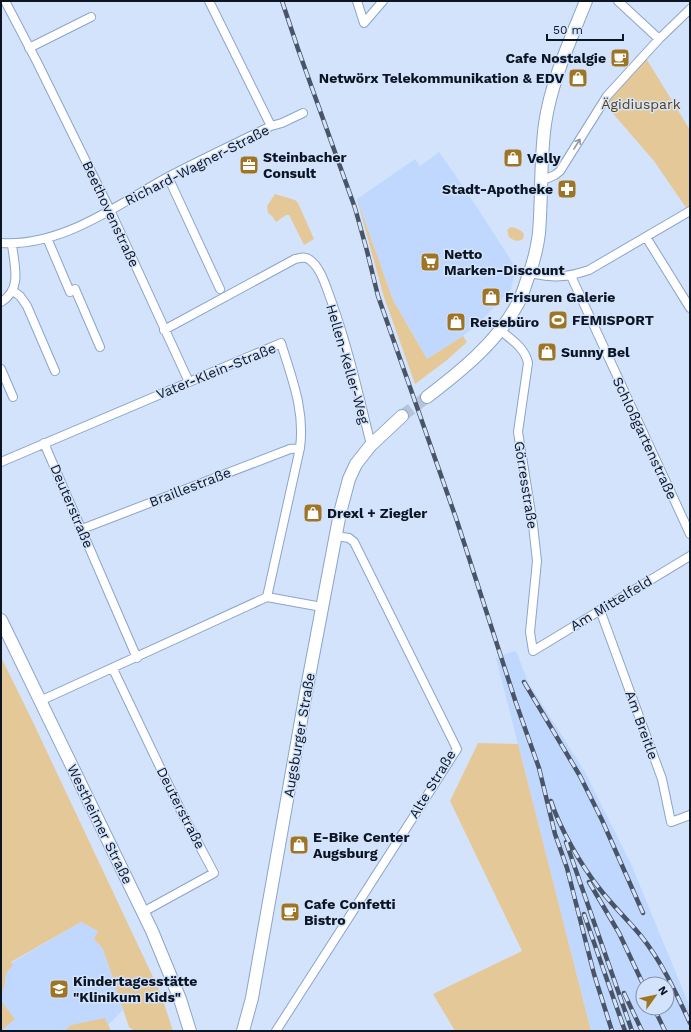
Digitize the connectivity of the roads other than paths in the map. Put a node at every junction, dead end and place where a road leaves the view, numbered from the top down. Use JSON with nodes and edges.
{"nodes":[{"id":1,"x":4,"y":1,"type":"edge"},
{"id":2,"x":209,"y":1,"type":"edge"},
{"id":3,"x":357,"y":1,"type":"edge"},
{"id":4,"x":383,"y":1,"type":"edge"},
{"id":5,"x":586,"y":1,"type":"edge"},
{"id":6,"x":618,"y":1,"type":"edge"},
{"id":7,"x":690,"y":9,"type":"edge"},
{"id":8,"x":91,"y":17,"type":"dead end"},
{"id":9,"x":659,"y":39,"type":"junction"},
{"id":10,"x":29,"y":48,"type":"junction"},
{"id":11,"x":303,"y":113,"type":"dead end"},
{"id":12,"x":271,"y":126,"type":"junction"},
{"id":13,"x":168,"y":177,"type":"junction"},
{"id":14,"x":541,"y":181,"type":"junction"},
{"id":15,"x":110,"y":210,"type":"junction"},
{"id":16,"x":690,"y":211,"type":"edge"},
{"id":17,"x":646,"y":237,"type":"junction"},
{"id":18,"x":47,"y":238,"type":"junction"},
{"id":19,"x":1,"y":243,"type":"edge"},
{"id":20,"x":12,"y":244,"type":"junction"},
{"id":21,"x":530,"y":273,"type":"junction"},
{"id":22,"x":571,"y":276,"type":"junction"},
{"id":23,"x":220,"y":288,"type":"dead end"},
{"id":24,"x":13,"y":291,"type":"junction"},
{"id":25,"x":1,"y":302,"type":"edge"},
{"id":26,"x":690,"y":308,"type":"edge"},
{"id":27,"x":164,"y":330,"type":"junction"},
{"id":28,"x":501,"y":331,"type":"junction"},
{"id":29,"x":100,"y":347,"type":"dead end"},
{"id":30,"x":1,"y":369,"type":"edge"},
{"id":31,"x":55,"y":371,"type":"dead end"},
{"id":32,"x":189,"y":382,"type":"junction"},
{"id":33,"x":14,"y":397,"type":"dead end"},
{"id":34,"x":427,"y":397,"type":"tunnel mouth"},
{"id":35,"x":402,"y":416,"type":"tunnel mouth"},
{"id":36,"x":369,"y":437,"type":"junction"},
{"id":37,"x":44,"y":443,"type":"junction"},
{"id":38,"x":300,"y":448,"type":"junction"},
{"id":39,"x":1,"y":462,"type":"edge"},
{"id":40,"x":82,"y":529,"type":"junction"},
{"id":41,"x":690,"y":534,"type":"edge"},
{"id":42,"x":336,"y":536,"type":"junction"},
{"id":43,"x":690,"y":556,"type":"edge"},
{"id":44,"x":267,"y":597,"type":"junction"},
{"id":45,"x":322,"y":607,"type":"junction"},
{"id":46,"x":600,"y":610,"type":"junction"},
{"id":47,"x":1,"y":620,"type":"edge"},
{"id":48,"x":533,"y":651,"type":"joint"},
{"id":49,"x":137,"y":658,"type":"junction"},
{"id":50,"x":113,"y":669,"type":"junction"},
{"id":51,"x":40,"y":701,"type":"junction"},
{"id":52,"x":690,"y":815,"type":"edge"},
{"id":53,"x":143,"y":912,"type":"junction"},
{"id":54,"x":190,"y":1031,"type":"edge"},
{"id":55,"x":243,"y":1031,"type":"edge"},
{"id":56,"x":276,"y":1031,"type":"edge"}],
"edges":[{"from":1,"to":10,"type":"street","name":"Beethovenstraße"},
{"from":2,"to":12,"type":"street"},
{"from":3,"to":4,"type":"street"},
{"from":5,"to":14,"type":"street"},
{"from":6,"to":9,"type":"street"},
{"from":7,"to":9,"type":"street"},
{"from":8,"to":10,"type":"street"},
{"from":14,"to":9,"type":"street","one_way":true},
{"from":10,"to":15,"type":"street","name":"Beethovenstraße"},
{"from":11,"to":12,"type":"street","name":"Richard-Wagner-Straße"},
{"from":12,"to":13,"type":"street","name":"Richard-Wagner-Straße"},
{"from":13,"to":15,"type":"street","name":"Richard-Wagner-Straße"},
{"from":13,"to":23,"type":"street"},
{"from":14,"to":21,"type":"street"},
{"from":15,"to":18,"type":"street","name":"Richard-Wagner-Straße"},
{"from":15,"to":27,"type":"street","name":"Beethovenstraße"},
{"from":16,"to":17,"type":"street"},
{"from":17,"to":22,"type":"street"},
{"from":17,"to":26,"type":"street"},
{"from":18,"to":20,"type":"street","name":"Richard-Wagner-Straße"},
{"from":18,"to":29,"type":"street"},
{"from":19,"to":20,"type":"street","name":"Richard-Wagner-Straße"},
{"from":20,"to":24,"type":"street"},
{"from":21,"to":22,"type":"street"},
{"from":21,"to":28,"type":"street"},
{"from":22,"to":41,"type":"street","name":"Schloßgartenstraße"},
{"from":24,"to":25,"type":"street"},
{"from":24,"to":31,"type":"street"},
{"from":27,"to":32,"type":"street","name":"Beethovenstraße"},
{"from":27,"to":36,"type":"street","name":"Hellen-Keller-Weg"},
{"from":28,"to":34,"type":"street"},
{"from":28,"to":48,"type":"street","name":"Görresstraße"},
{"from":30,"to":33,"type":"street"},
{"from":32,"to":37,"type":"street","name":"Vater-Klein-Straße"},
{"from":32,"to":38,"type":"street","name":"Vater-Klein-Straße"},
{"from":35,"to":36,"type":"street","name":"Augsburger Straße"},
{"from":36,"to":42,"type":"street","name":"Augsburger Straße"},
{"from":37,"to":39,"type":"street","name":"Vater-Klein-Straße"},
{"from":37,"to":40,"type":"street","name":"Deuterstraße"},
{"from":38,"to":40,"type":"street","name":"Braillestraße"},
{"from":38,"to":44,"type":"street","name":"Vater-Klein-Straße"},
{"from":40,"to":49,"type":"street","name":"Deuterstraße"},
{"from":42,"to":45,"type":"street","name":"Augsburger Straße"},
{"from":42,"to":56,"type":"street","name":"Alte Straße"},
{"from":43,"to":46,"type":"street","name":"Am Mittelfeld"},
{"from":44,"to":45,"type":"street"},
{"from":44,"to":49,"type":"street"},
{"from":45,"to":55,"type":"street","name":"Augsburger Straße"},
{"from":46,"to":48,"type":"street","name":"Am Mittelfeld"},
{"from":46,"to":52,"type":"street","name":"Am Breitle"},
{"from":47,"to":51,"type":"street","name":"Westheimer Straße"},
{"from":49,"to":50,"type":"street"},
{"from":50,"to":51,"type":"street"},
{"from":50,"to":53,"type":"street","name":"Deuterstraße"},
{"from":51,"to":53,"type":"street","name":"Westheimer Straße"},
{"from":53,"to":54,"type":"street","name":"Westheimer Straße"}]}
